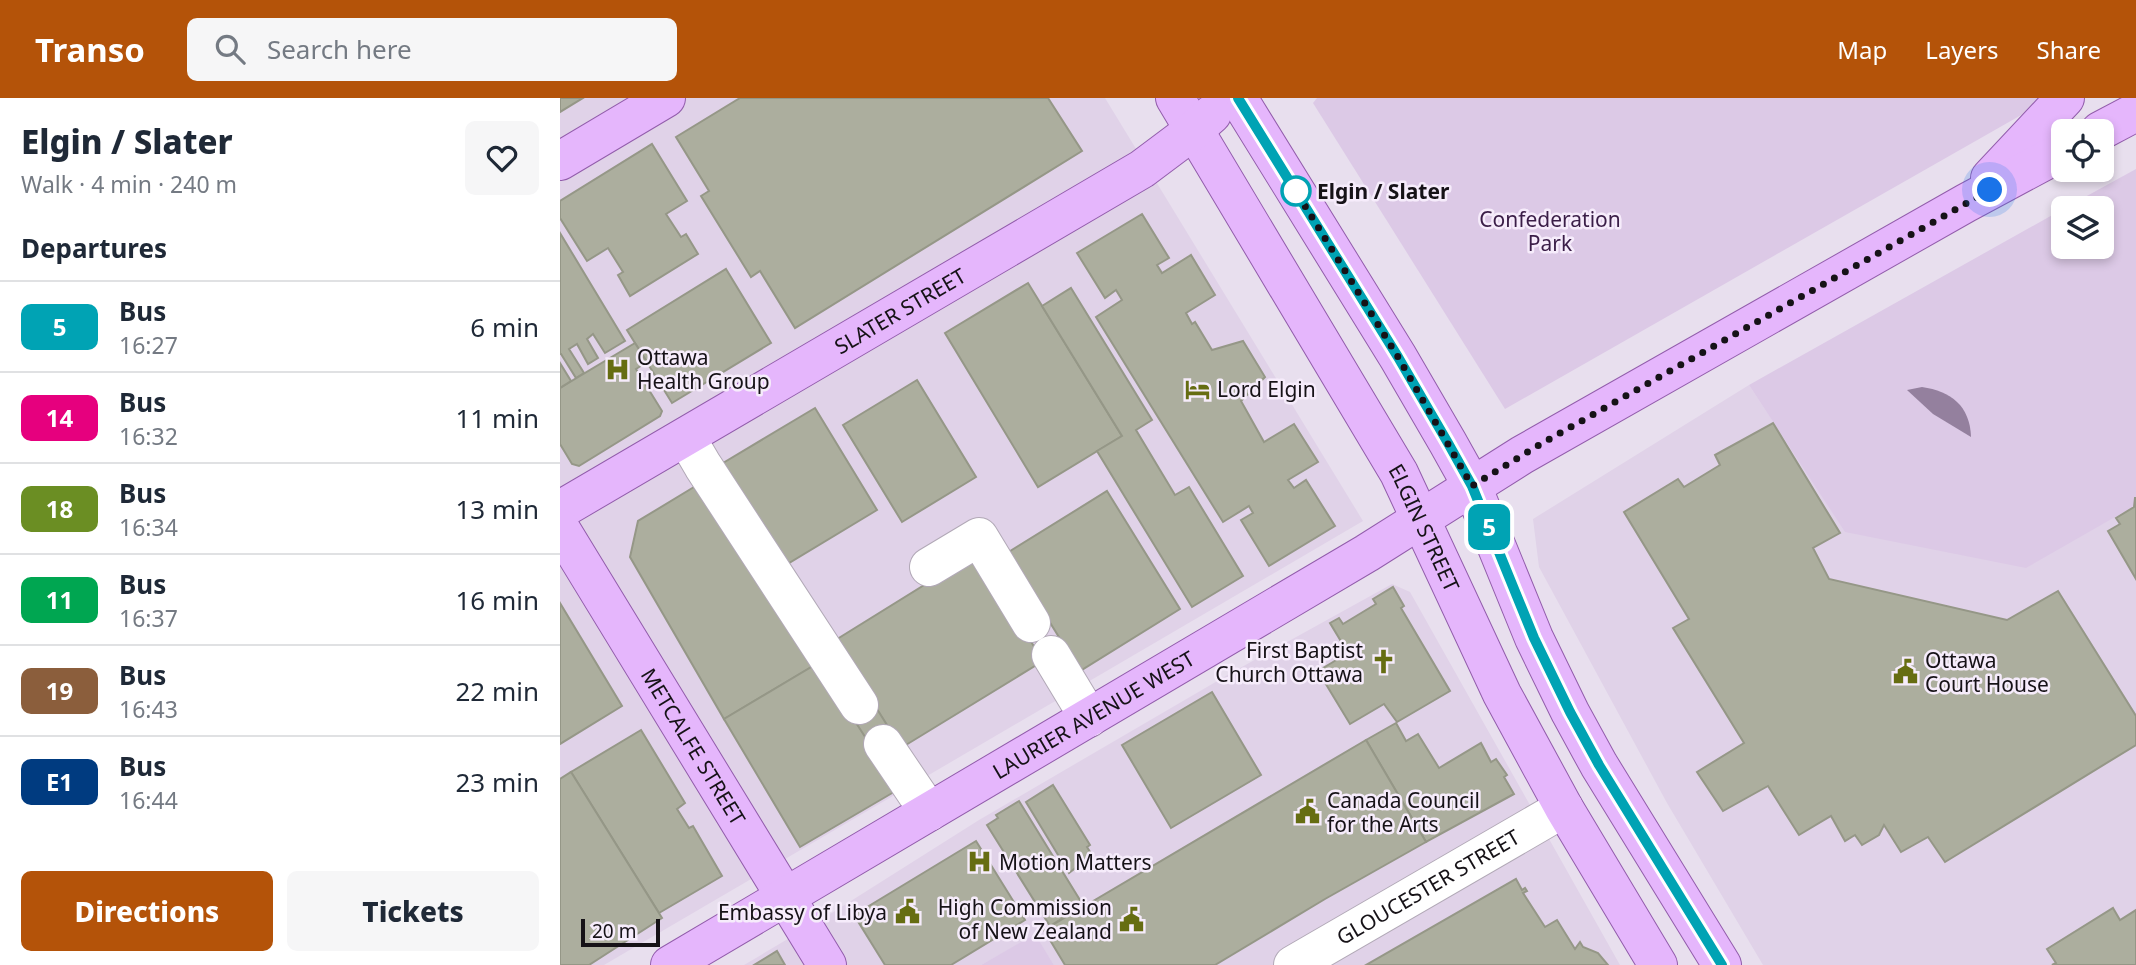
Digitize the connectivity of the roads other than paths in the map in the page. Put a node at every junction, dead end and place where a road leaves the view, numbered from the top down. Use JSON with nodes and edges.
{"nodes":[{"id":1,"x":666,"y":98,"type":"edge"},
{"id":2,"x":1229,"y":98,"type":"edge"},
{"id":3,"x":1238,"y":98,"type":"edge"},
{"id":4,"x":2065,"y":98,"type":"edge"},
{"id":5,"x":2136,"y":112,"type":"edge"},
{"id":6,"x":1185,"y":114,"type":"edge"},
{"id":7,"x":2114,"y":124,"type":"edge"},
{"id":8,"x":2051,"y":157,"type":"edge"},
{"id":9,"x":560,"y":161,"type":"edge"},
{"id":10,"x":1966,"y":203,"type":"junction"},
{"id":11,"x":686,"y":437,"type":"junction"},
{"id":12,"x":1472,"y":486,"type":"junction"},
{"id":13,"x":560,"y":510,"type":"edge"},
{"id":14,"x":1422,"y":519,"type":"junction"},
{"id":15,"x":560,"y":528,"type":"edge"},
{"id":16,"x":929,"y":567,"type":"dead end"},
{"id":17,"x":1031,"y":623,"type":"dead end"},
{"id":18,"x":1051,"y":656,"type":"dead end"},
{"id":19,"x":859,"y":705,"type":"dead end"},
{"id":20,"x":1089,"y":718,"type":"junction"},
{"id":21,"x":883,"y":744,"type":"dead end"},
{"id":22,"x":1564,"y":808,"type":"junction"},
{"id":23,"x":929,"y":812,"type":"junction"},
{"id":24,"x":1634,"y":822,"type":"junction"},
{"id":25,"x":786,"y":897,"type":"junction"},
{"id":26,"x":670,"y":965,"type":"edge"},
{"id":27,"x":827,"y":965,"type":"edge"},
{"id":28,"x":1293,"y":965,"type":"edge"},
{"id":29,"x":1658,"y":965,"type":"edge"},
{"id":30,"x":1722,"y":965,"type":"edge"}],
"edges":[{"from":1,"to":9,"type":"main road"},
{"from":2,"to":6,"type":"main road","name":"SLATER STREET"},
{"from":3,"to":12,"type":"main road"},
{"from":4,"to":10,"type":"main road"},
{"from":5,"to":7,"type":"main road"},
{"from":6,"to":11,"type":"main road","name":"SLATER STREET"},
{"from":6,"to":14,"type":"main road","name":"ELGIN STREET"},
{"from":8,"to":10,"type":"main road","name":"LAURIER AVENUE WEST"},
{"from":10,"to":12,"type":"main road","name":"LAURIER AVENUE WEST"},
{"from":11,"to":13,"type":"main road","name":"SLATER STREET"},
{"from":11,"to":19,"type":"street"},
{"from":12,"to":14,"type":"main road","name":"LAURIER AVENUE WEST"},
{"from":12,"to":24,"type":"main road"},
{"from":14,"to":20,"type":"main road","name":"LAURIER AVENUE WEST"},
{"from":14,"to":22,"type":"main road","name":"ELGIN STREET"},
{"from":15,"to":25,"type":"main road","name":"METCALFE STREET"},
{"from":16,"to":17,"type":"street"},
{"from":18,"to":20,"type":"street"},
{"from":20,"to":23,"type":"main road","name":"LAURIER AVENUE WEST"},
{"from":21,"to":23,"type":"street"},
{"from":22,"to":24,"type":"main road"},
{"from":22,"to":28,"type":"street","name":"GLOUCESTER STREET"},
{"from":22,"to":29,"type":"main road","name":"ELGIN STREET"},
{"from":23,"to":25,"type":"main road","name":"LAURIER AVENUE WEST"},
{"from":24,"to":30,"type":"main road"},
{"from":25,"to":26,"type":"main road","name":"LAURIER AVENUE WEST"},
{"from":25,"to":27,"type":"main road","name":"METCALFE STREET"}]}
